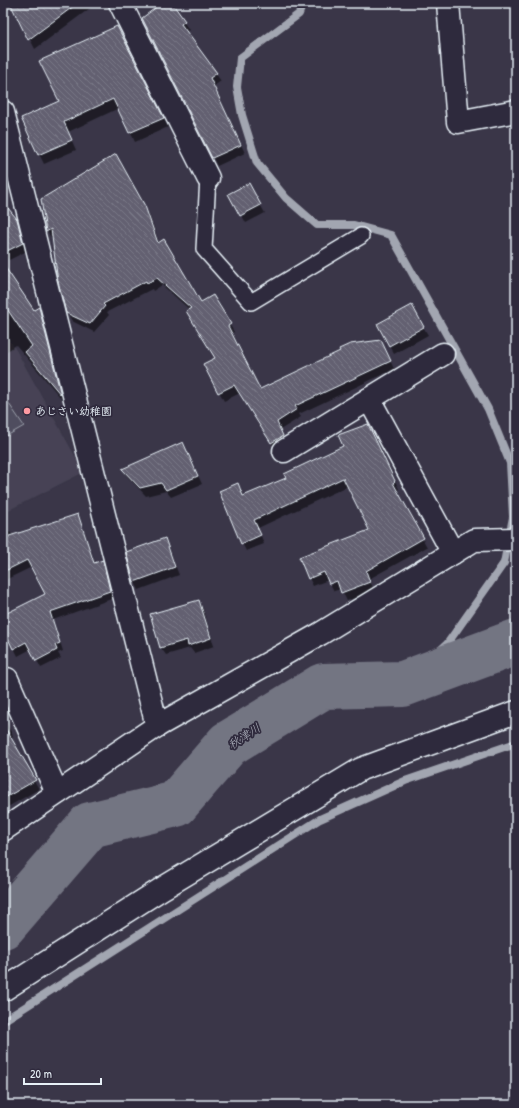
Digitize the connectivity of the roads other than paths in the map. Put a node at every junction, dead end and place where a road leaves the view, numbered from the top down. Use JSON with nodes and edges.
{"nodes":[{"id":1,"x":120,"y":3,"type":"edge"},
{"id":2,"x":448,"y":3,"type":"edge"},
{"id":3,"x":516,"y":111,"type":"edge"},
{"id":4,"x":3,"y":112,"type":"edge"},
{"id":5,"x":208,"y":178,"type":"joint"},
{"id":6,"x":361,"y":236,"type":"dead end"},
{"id":7,"x":443,"y":354,"type":"dead end"},
{"id":8,"x":369,"y":399,"type":"junction"},
{"id":9,"x":284,"y":452,"type":"dead end"},
{"id":10,"x":516,"y":539,"type":"edge"},
{"id":11,"x":453,"y":553,"type":"junction"},
{"id":12,"x":3,"y":681,"type":"edge"},
{"id":13,"x":516,"y":712,"type":"edge"},
{"id":14,"x":157,"y":726,"type":"junction"},
{"id":15,"x":57,"y":793,"type":"junction"},
{"id":16,"x":3,"y":830,"type":"edge"},
{"id":17,"x":3,"y":990,"type":"edge"}],
"edges":[{"from":1,"to":5,"type":"street"},
{"from":2,"to":3,"type":"street"},
{"from":4,"to":14,"type":"street"},
{"from":5,"to":6,"type":"lane"},
{"from":7,"to":8,"type":"street"},
{"from":8,"to":9,"type":"street"},
{"from":8,"to":11,"type":"street"},
{"from":10,"to":11,"type":"street"},
{"from":11,"to":14,"type":"street"},
{"from":12,"to":15,"type":"street"},
{"from":13,"to":17,"type":"street"},
{"from":14,"to":15,"type":"street"},
{"from":15,"to":16,"type":"street"}]}
